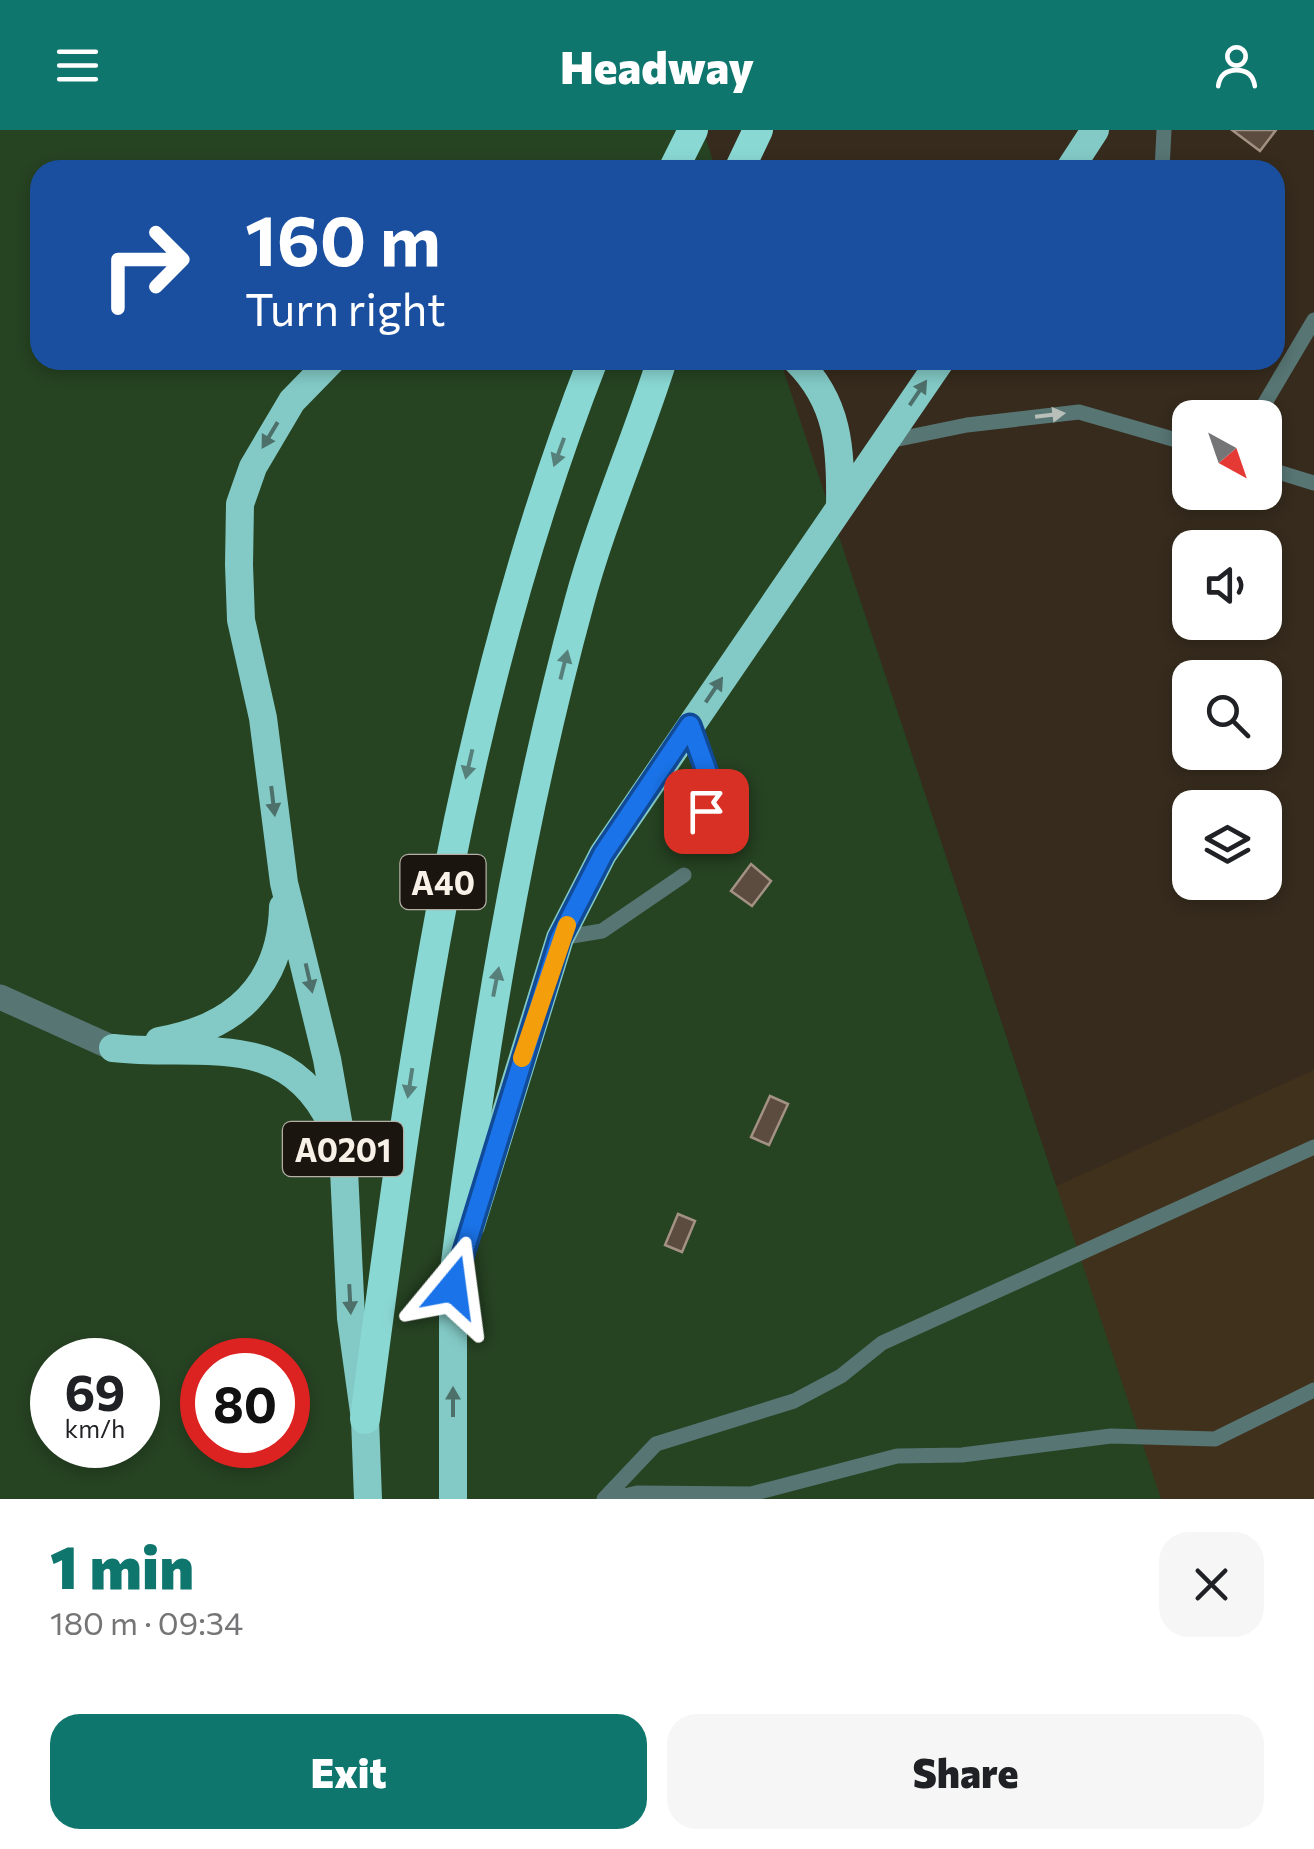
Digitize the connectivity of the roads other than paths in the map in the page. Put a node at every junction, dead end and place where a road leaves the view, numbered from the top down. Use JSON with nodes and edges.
{"nodes":[{"id":1,"x":692,"y":130,"type":"edge"},
{"id":2,"x":758,"y":130,"type":"edge"},
{"id":3,"x":1096,"y":130,"type":"edge"},
{"id":4,"x":1164,"y":130,"type":"edge"},
{"id":5,"x":678,"y":160,"type":"edge"},
{"id":6,"x":744,"y":160,"type":"edge"},
{"id":7,"x":1076,"y":160,"type":"edge"},
{"id":8,"x":1162,"y":160,"type":"edge"},
{"id":9,"x":1314,"y":320,"type":"edge"},
{"id":10,"x":1285,"y":369,"type":"edge"},
{"id":11,"x":322,"y":370,"type":"edge"},
{"id":12,"x":590,"y":370,"type":"edge"},
{"id":13,"x":659,"y":370,"type":"edge"},
{"id":14,"x":804,"y":370,"type":"edge"},
{"id":15,"x":933,"y":370,"type":"edge"},
{"id":16,"x":1284,"y":370,"type":"edge"},
{"id":17,"x":1267,"y":400,"type":"edge"},
{"id":18,"x":1172,"y":439,"type":"edge"},
{"id":19,"x":885,"y":442,"type":"junction"},
{"id":20,"x":1282,"y":473,"type":"edge"},
{"id":21,"x":1314,"y":483,"type":"edge"},
{"id":22,"x":840,"y":506,"type":"junction"},
{"id":23,"x":690,"y":725,"type":"junction"},
{"id":24,"x":702,"y":845,"type":"dead end"},
{"id":25,"x":684,"y":875,"type":"dead end"},
{"id":26,"x":284,"y":884,"type":"junction"},
{"id":27,"x":560,"y":938,"type":"junction"},
{"id":28,"x":0,"y":997,"type":"edge"},
{"id":29,"x":113,"y":1048,"type":"junction"},
{"id":30,"x":1314,"y":1146,"type":"edge"},
{"id":31,"x":343,"y":1149,"type":"junction"},
{"id":32,"x":453,"y":1287,"type":"junction"},
{"id":33,"x":1314,"y":1390,"type":"edge"},
{"id":34,"x":365,"y":1419,"type":"junction"},
{"id":35,"x":368,"y":1499,"type":"edge"},
{"id":36,"x":452,"y":1499,"type":"edge"},
{"id":37,"x":604,"y":1499,"type":"edge"},
{"id":38,"x":612,"y":1499,"type":"edge"}],
"edges":[{"from":1,"to":5,"type":"highway"},
{"from":2,"to":6,"type":"highway"},
{"from":3,"to":7,"type":"highway"},
{"from":4,"to":8,"type":"lane"},
{"from":9,"to":10,"type":"lane"},
{"from":11,"to":26,"type":"highway","number":"A0201","one_way":true},
{"from":12,"to":34,"type":"highway","number":"A40","one_way":true},
{"from":32,"to":13,"type":"highway","number":"A40","one_way":true},
{"from":14,"to":22,"type":"highway"},
{"from":19,"to":15,"type":"highway","one_way":true},
{"from":16,"to":17,"type":"lane"},
{"from":19,"to":18,"type":"lane","one_way":true},
{"from":19,"to":22,"type":"highway"},
{"from":20,"to":21,"type":"lane"},
{"from":23,"to":22,"type":"highway","one_way":true},
{"from":23,"to":24,"type":"lane"},
{"from":23,"to":27,"type":"highway"},
{"from":25,"to":27,"type":"lane"},
{"from":26,"to":29,"type":"highway"},
{"from":26,"to":31,"type":"highway","number":"A0201","one_way":true},
{"from":27,"to":32,"type":"highway"},
{"from":28,"to":29,"type":"street"},
{"from":29,"to":31,"type":"highway"},
{"from":30,"to":37,"type":"lane"},
{"from":31,"to":34,"type":"highway","number":"A0201","one_way":true},
{"from":36,"to":32,"type":"highway","one_way":true},
{"from":33,"to":38,"type":"lane"},
{"from":34,"to":35,"type":"highway","number":"A0201"}]}
